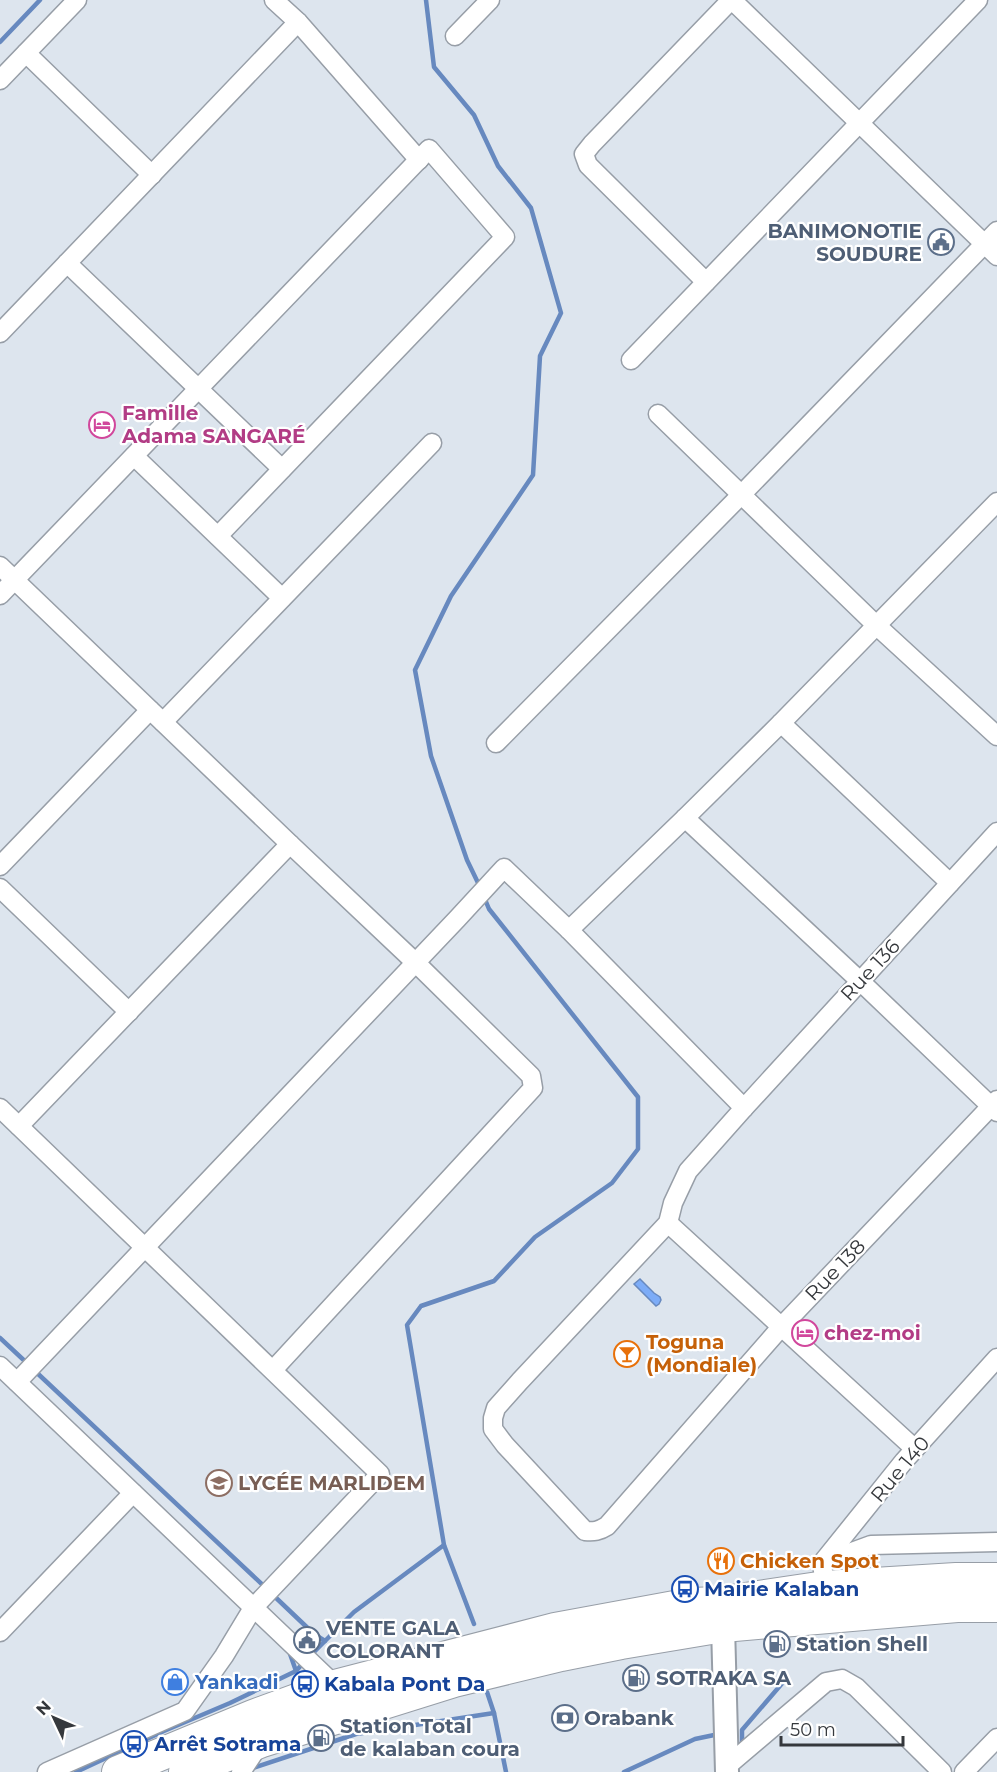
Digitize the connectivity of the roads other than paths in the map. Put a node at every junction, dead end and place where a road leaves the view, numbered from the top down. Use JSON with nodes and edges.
{"nodes":[{"id":1,"x":77,"y":0,"type":"edge"},
{"id":2,"x":274,"y":0,"type":"edge"},
{"id":3,"x":490,"y":0,"type":"edge"},
{"id":4,"x":731,"y":0,"type":"edge"},
{"id":5,"x":978,"y":0,"type":"edge"},
{"id":6,"x":298,"y":22,"type":"junction"},
{"id":7,"x":455,"y":36,"type":"dead end"},
{"id":8,"x":26,"y":53,"type":"junction"},
{"id":9,"x":0,"y":80,"type":"edge"},
{"id":10,"x":860,"y":123,"type":"junction"},
{"id":11,"x":419,"y":160,"type":"junction"},
{"id":12,"x":152,"y":175,"type":"junction"},
{"id":13,"x":993,"y":244,"type":"edge"},
{"id":14,"x":67,"y":263,"type":"junction"},
{"id":15,"x":706,"y":282,"type":"junction"},
{"id":16,"x":0,"y":333,"type":"edge"},
{"id":17,"x":631,"y":360,"type":"dead end"},
{"id":18,"x":198,"y":389,"type":"junction"},
{"id":19,"x":658,"y":414,"type":"dead end"},
{"id":20,"x":432,"y":442,"type":"dead end"},
{"id":21,"x":134,"y":456,"type":"junction"},
{"id":22,"x":282,"y":470,"type":"junction"},
{"id":23,"x":741,"y":495,"type":"junction"},
{"id":24,"x":996,"y":504,"type":"edge"},
{"id":25,"x":218,"y":536,"type":"junction"},
{"id":26,"x":0,"y":566,"type":"edge"},
{"id":27,"x":15,"y":580,"type":"junction"},
{"id":28,"x":0,"y":595,"type":"edge"},
{"id":29,"x":282,"y":598,"type":"junction"},
{"id":30,"x":876,"y":625,"type":"junction"},
{"id":31,"x":157,"y":716,"type":"junction"},
{"id":32,"x":781,"y":723,"type":"junction"},
{"id":33,"x":997,"y":736,"type":"edge"},
{"id":34,"x":496,"y":743,"type":"dead end"},
{"id":35,"x":685,"y":818,"type":"junction"},
{"id":36,"x":997,"y":832,"type":"edge"},
{"id":37,"x":290,"y":844,"type":"junction"},
{"id":38,"x":0,"y":867,"type":"edge"},
{"id":39,"x":950,"y":884,"type":"junction"},
{"id":40,"x":0,"y":888,"type":"edge"},
{"id":41,"x":569,"y":930,"type":"junction"},
{"id":42,"x":416,"y":963,"type":"junction"},
{"id":43,"x":860,"y":981,"type":"junction"},
{"id":44,"x":129,"y":1012,"type":"junction"},
{"id":45,"x":995,"y":1106,"type":"edge"},
{"id":46,"x":0,"y":1107,"type":"edge"},
{"id":47,"x":744,"y":1108,"type":"junction"},
{"id":48,"x":19,"y":1126,"type":"junction"},
{"id":49,"x":668,"y":1223,"type":"junction"},
{"id":50,"x":145,"y":1247,"type":"junction"},
{"id":51,"x":782,"y":1326,"type":"junction"},
{"id":52,"x":997,"y":1358,"type":"edge"},
{"id":53,"x":0,"y":1366,"type":"edge"},
{"id":54,"x":273,"y":1370,"type":"junction"},
{"id":55,"x":17,"y":1382,"type":"junction"},
{"id":56,"x":915,"y":1449,"type":"junction"},
{"id":57,"x":133,"y":1493,"type":"junction"},
{"id":58,"x":997,"y":1542,"type":"edge"},
{"id":59,"x":824,"y":1575,"type":"junction"},
{"id":60,"x":997,"y":1579,"type":"edge"},
{"id":61,"x":997,"y":1606,"type":"edge"},
{"id":62,"x":253,"y":1608,"type":"junction"},
{"id":63,"x":6,"y":1613,"type":"edge"},
{"id":64,"x":721,"y":1614,"type":"junction"},
{"id":65,"x":0,"y":1632,"type":"edge"},
{"id":66,"x":334,"y":1686,"type":"junction"},
{"id":67,"x":360,"y":1710,"type":"junction"},
{"id":68,"x":997,"y":1738,"type":"edge"},
{"id":69,"x":262,"y":1741,"type":"junction"},
{"id":70,"x":727,"y":1770,"type":"edge"},
{"id":71,"x":47,"y":1772,"type":"edge"},
{"id":72,"x":118,"y":1772,"type":"edge"},
{"id":73,"x":185,"y":1772,"type":"edge"},
{"id":74,"x":241,"y":1772,"type":"edge"},
{"id":75,"x":942,"y":1772,"type":"edge"},
{"id":76,"x":964,"y":1772,"type":"edge"}],
"edges":[{"from":1,"to":8,"type":"street"},
{"from":2,"to":6,"type":"street"},
{"from":3,"to":7,"type":"street"},
{"from":4,"to":10,"type":"street"},
{"from":4,"to":15,"type":"street"},
{"from":5,"to":10,"type":"street"},
{"from":6,"to":11,"type":"street"},
{"from":6,"to":12,"type":"street"},
{"from":8,"to":9,"type":"street"},
{"from":8,"to":12,"type":"street"},
{"from":10,"to":13,"type":"street"},
{"from":10,"to":15,"type":"street"},
{"from":11,"to":18,"type":"street"},
{"from":11,"to":22,"type":"street"},
{"from":12,"to":14,"type":"street"},
{"from":13,"to":23,"type":"street"},
{"from":14,"to":16,"type":"street"},
{"from":14,"to":18,"type":"street"},
{"from":15,"to":17,"type":"street"},
{"from":18,"to":21,"type":"street"},
{"from":18,"to":22,"type":"street"},
{"from":19,"to":23,"type":"street"},
{"from":20,"to":29,"type":"street"},
{"from":21,"to":25,"type":"street"},
{"from":21,"to":27,"type":"street"},
{"from":22,"to":25,"type":"street"},
{"from":23,"to":30,"type":"street"},
{"from":23,"to":34,"type":"street"},
{"from":24,"to":30,"type":"street"},
{"from":25,"to":29,"type":"street"},
{"from":26,"to":27,"type":"street"},
{"from":27,"to":28,"type":"street"},
{"from":27,"to":31,"type":"street"},
{"from":29,"to":31,"type":"street"},
{"from":30,"to":32,"type":"street"},
{"from":30,"to":33,"type":"street"},
{"from":31,"to":37,"type":"street"},
{"from":31,"to":38,"type":"street"},
{"from":32,"to":35,"type":"street"},
{"from":32,"to":39,"type":"street"},
{"from":35,"to":41,"type":"street"},
{"from":35,"to":43,"type":"street"},
{"from":36,"to":39,"type":"street","name":"Rue 136"},
{"from":37,"to":42,"type":"street"},
{"from":37,"to":44,"type":"street"},
{"from":39,"to":43,"type":"street","name":"Rue 136"},
{"from":40,"to":44,"type":"street"},
{"from":41,"to":42,"type":"street"},
{"from":41,"to":47,"type":"street"},
{"from":42,"to":50,"type":"street"},
{"from":42,"to":54,"type":"street"},
{"from":43,"to":45,"type":"street"},
{"from":43,"to":47,"type":"street","name":"Rue 136"},
{"from":44,"to":48,"type":"street"},
{"from":45,"to":51,"type":"street","name":"Rue 138"},
{"from":46,"to":48,"type":"street"},
{"from":47,"to":49,"type":"street","name":"Rue 136"},
{"from":48,"to":50,"type":"street"},
{"from":49,"to":51,"type":"street"},
{"from":49,"to":51,"type":"street","name":"Rue 138"},
{"from":50,"to":54,"type":"street"},
{"from":50,"to":55,"type":"street"},
{"from":51,"to":56,"type":"street"},
{"from":52,"to":56,"type":"street","name":"Rue 140"},
{"from":53,"to":55,"type":"street"},
{"from":54,"to":62,"type":"street"},
{"from":55,"to":57,"type":"street"},
{"from":56,"to":59,"type":"street","name":"Rue 140"},
{"from":57,"to":62,"type":"street"},
{"from":57,"to":63,"type":"street"},
{"from":58,"to":59,"type":"street"},
{"from":59,"to":60,"type":"highway"},
{"from":59,"to":64,"type":"highway"},
{"from":61,"to":64,"type":"highway"},
{"from":62,"to":66,"type":"street"},
{"from":62,"to":71,"type":"street"},
{"from":63,"to":65,"type":"street"},
{"from":64,"to":66,"type":"highway"},
{"from":64,"to":67,"type":"highway"},
{"from":64,"to":70,"type":"street"},
{"from":66,"to":67,"type":"street"},
{"from":66,"to":72,"type":"highway"},
{"from":67,"to":69,"type":"highway"},
{"from":68,"to":76,"type":"street"},
{"from":69,"to":73,"type":"highway"},
{"from":69,"to":74,"type":"street"},
{"from":70,"to":75,"type":"street"}]}
